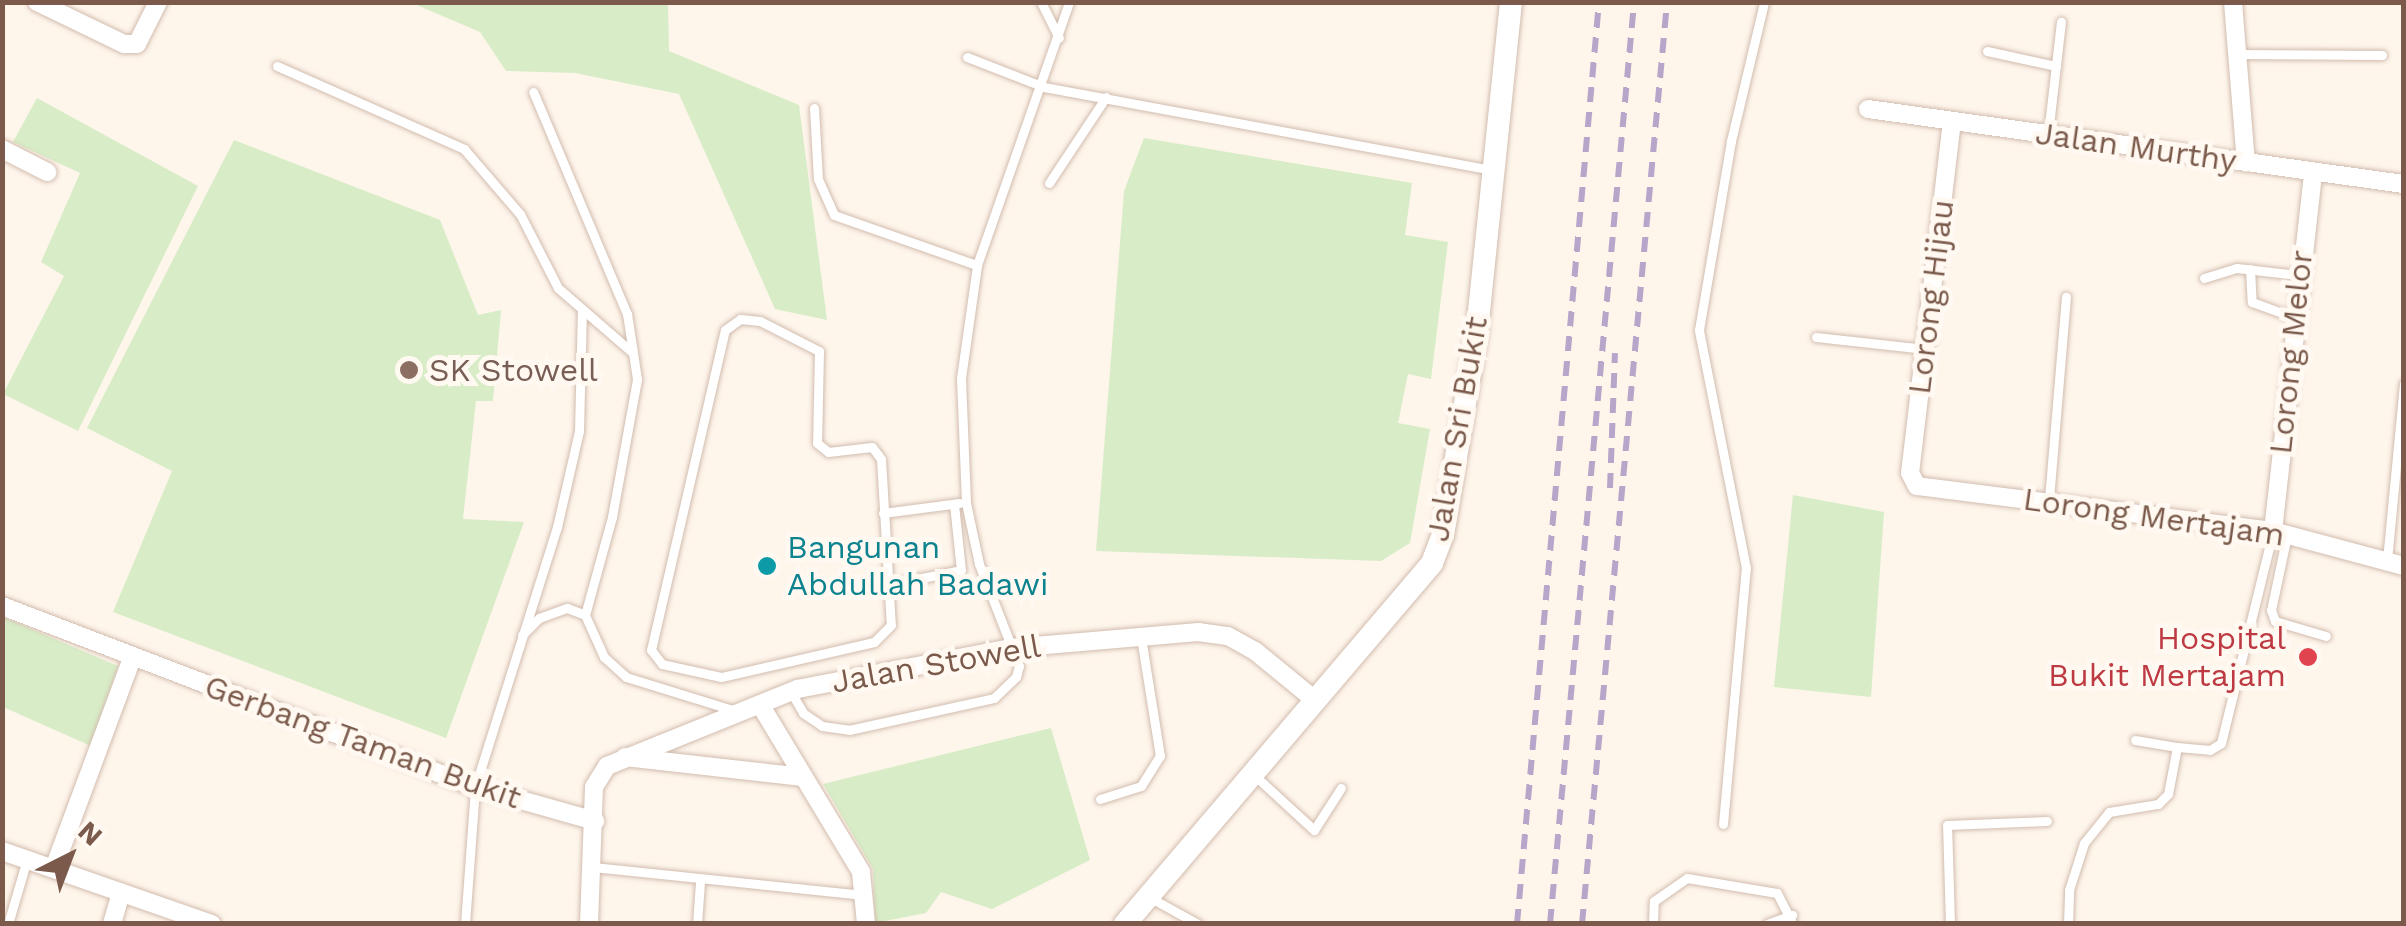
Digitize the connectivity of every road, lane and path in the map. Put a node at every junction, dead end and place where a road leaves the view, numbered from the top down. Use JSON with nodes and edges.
{"nodes":[{"id":1,"x":37,"y":2,"type":"edge"},
{"id":2,"x":158,"y":2,"type":"edge"},
{"id":3,"x":1041,"y":2,"type":"edge"},
{"id":4,"x":1069,"y":2,"type":"edge"},
{"id":5,"x":1511,"y":2,"type":"edge"},
{"id":6,"x":1764,"y":2,"type":"edge"},
{"id":7,"x":2232,"y":2,"type":"edge"},
{"id":8,"x":2061,"y":22,"type":"dead end"},
{"id":9,"x":1059,"y":38,"type":"junction"},
{"id":10,"x":1988,"y":51,"type":"dead end"},
{"id":11,"x":2236,"y":54,"type":"junction"},
{"id":12,"x":2382,"y":54,"type":"dead end"},
{"id":13,"x":968,"y":57,"type":"dead end"},
{"id":14,"x":277,"y":66,"type":"dead end"},
{"id":15,"x":2056,"y":66,"type":"junction"},
{"id":16,"x":1044,"y":87,"type":"junction"},
{"id":17,"x":533,"y":92,"type":"dead end"},
{"id":18,"x":1106,"y":97,"type":"junction"},
{"id":19,"x":814,"y":108,"type":"dead end"},
{"id":20,"x":1868,"y":108,"type":"dead end"},
{"id":21,"x":1952,"y":121,"type":"junction"},
{"id":22,"x":2048,"y":134,"type":"junction"},
{"id":23,"x":2,"y":149,"type":"edge"},
{"id":24,"x":2246,"y":162,"type":"junction"},
{"id":25,"x":1491,"y":170,"type":"junction"},
{"id":26,"x":47,"y":172,"type":"dead end"},
{"id":27,"x":2313,"y":172,"type":"junction"},
{"id":28,"x":1049,"y":183,"type":"dead end"},
{"id":29,"x":2404,"y":184,"type":"edge"},
{"id":30,"x":977,"y":266,"type":"junction"},
{"id":31,"x":2250,"y":269,"type":"junction"},
{"id":32,"x":2298,"y":275,"type":"junction"},
{"id":33,"x":2204,"y":278,"type":"dead end"},
{"id":34,"x":2066,"y":297,"type":"dead end"},
{"id":35,"x":582,"y":310,"type":"junction"},
{"id":36,"x":2293,"y":317,"type":"junction"},
{"id":37,"x":1816,"y":337,"type":"dead end"},
{"id":38,"x":1925,"y":349,"type":"junction"},
{"id":39,"x":633,"y":353,"type":"junction"},
{"id":40,"x":2404,"y":384,"type":"edge"},
{"id":41,"x":1910,"y":474,"type":"joint"},
{"id":42,"x":2048,"y":499,"type":"junction"},
{"id":43,"x":966,"y":502,"type":"junction"},
{"id":44,"x":954,"y":504,"type":"junction"},
{"id":45,"x":883,"y":513,"type":"junction"},
{"id":46,"x":2280,"y":533,"type":"junction"},
{"id":47,"x":2395,"y":564,"type":"edge"},
{"id":48,"x":892,"y":584,"type":"junction"},
{"id":49,"x":2,"y":606,"type":"edge"},
{"id":50,"x":585,"y":614,"type":"junction"},
{"id":51,"x":1141,"y":634,"type":"junction"},
{"id":52,"x":520,"y":636,"type":"junction"},
{"id":53,"x":2326,"y":636,"type":"dead end"},
{"id":54,"x":1010,"y":648,"type":"junction"},
{"id":55,"x":132,"y":658,"type":"junction"},
{"id":56,"x":791,"y":692,"type":"junction"},
{"id":57,"x":1316,"y":701,"type":"junction"},
{"id":58,"x":752,"y":709,"type":"junction"},
{"id":59,"x":2135,"y":740,"type":"dead end"},
{"id":60,"x":2177,"y":747,"type":"junction"},
{"id":61,"x":623,"y":757,"type":"junction"},
{"id":62,"x":1252,"y":772,"type":"junction"},
{"id":63,"x":804,"y":777,"type":"junction"},
{"id":64,"x":475,"y":786,"type":"junction"},
{"id":65,"x":1341,"y":788,"type":"dead end"},
{"id":66,"x":1100,"y":800,"type":"dead end"},
{"id":67,"x":595,"y":821,"type":"junction"},
{"id":68,"x":2047,"y":821,"type":"dead end"},
{"id":69,"x":1722,"y":824,"type":"dead end"},
{"id":70,"x":2,"y":851,"type":"edge"},
{"id":71,"x":26,"y":859,"type":"junction"},
{"id":72,"x":593,"y":867,"type":"junction"},
{"id":73,"x":54,"y":868,"type":"junction"},
{"id":74,"x":700,"y":882,"type":"junction"},
{"id":75,"x":120,"y":892,"type":"junction"},
{"id":76,"x":1144,"y":895,"type":"junction"},
{"id":77,"x":867,"y":896,"type":"junction"},
{"id":78,"x":1793,"y":919,"type":"edge"},
{"id":79,"x":8,"y":924,"type":"edge"},
{"id":80,"x":112,"y":924,"type":"edge"},
{"id":81,"x":212,"y":924,"type":"edge"},
{"id":82,"x":464,"y":924,"type":"edge"},
{"id":83,"x":589,"y":924,"type":"edge"},
{"id":84,"x":697,"y":924,"type":"edge"},
{"id":85,"x":866,"y":924,"type":"edge"},
{"id":86,"x":1125,"y":924,"type":"edge"},
{"id":87,"x":1198,"y":924,"type":"edge"},
{"id":88,"x":1653,"y":924,"type":"edge"},
{"id":89,"x":1766,"y":924,"type":"edge"},
{"id":90,"x":1950,"y":924,"type":"edge"},
{"id":91,"x":2068,"y":924,"type":"edge"}],
"edges":[{"from":1,"to":2,"type":"street"},
{"from":3,"to":9,"type":"lane"},
{"from":4,"to":9,"type":"lane"},
{"from":5,"to":25,"type":"street","name":"Jalan Sri Bukit"},
{"from":6,"to":69,"type":"lane"},
{"from":7,"to":11,"type":"street"},
{"from":8,"to":15,"type":"lane"},
{"from":9,"to":16,"type":"lane"},
{"from":10,"to":15,"type":"lane"},
{"from":11,"to":12,"type":"lane"},
{"from":11,"to":24,"type":"street"},
{"from":13,"to":16,"type":"lane"},
{"from":14,"to":35,"type":"lane"},
{"from":15,"to":22,"type":"lane"},
{"from":16,"to":18,"type":"lane"},
{"from":16,"to":30,"type":"lane"},
{"from":17,"to":39,"type":"lane"},
{"from":18,"to":25,"type":"lane"},
{"from":18,"to":28,"type":"lane"},
{"from":19,"to":30,"type":"lane"},
{"from":20,"to":21,"type":"street","name":"Jalan Murthy"},
{"from":21,"to":22,"type":"street","name":"Jalan Murthy"},
{"from":21,"to":38,"type":"street","name":"Lorong Hijau"},
{"from":22,"to":24,"type":"street","name":"Jalan Murthy"},
{"from":23,"to":26,"type":"street"},
{"from":24,"to":27,"type":"street","name":"Jalan Murthy"},
{"from":25,"to":57,"type":"street","name":"Jalan Sri Bukit"},
{"from":27,"to":29,"type":"street","name":"Jalan Murthy"},
{"from":27,"to":32,"type":"street","name":"Lorong Melor"},
{"from":30,"to":43,"type":"lane"},
{"from":31,"to":32,"type":"lane"},
{"from":31,"to":33,"type":"lane"},
{"from":31,"to":36,"type":"lane"},
{"from":32,"to":36,"type":"street","name":"Lorong Melor"},
{"from":34,"to":42,"type":"lane"},
{"from":35,"to":39,"type":"lane"},
{"from":35,"to":52,"type":"lane"},
{"from":36,"to":46,"type":"street","name":"Lorong Melor"},
{"from":37,"to":38,"type":"lane"},
{"from":38,"to":41,"type":"street","name":"Lorong Hijau"},
{"from":39,"to":50,"type":"lane"},
{"from":40,"to":47,"type":"lane"},
{"from":41,"to":42,"type":"street","name":"Lorong Mertajam"},
{"from":42,"to":46,"type":"street","name":"Lorong Mertajam"},
{"from":43,"to":44,"type":"lane"},
{"from":43,"to":54,"type":"lane"},
{"from":44,"to":45,"type":"lane"},
{"from":44,"to":48,"type":"lane"},
{"from":45,"to":48,"type":"lane"},
{"from":45,"to":48,"type":"lane"},
{"from":46,"to":47,"type":"street","name":"Lorong Mertajam"},
{"from":46,"to":53,"type":"lane"},
{"from":46,"to":60,"type":"lane"},
{"from":49,"to":55,"type":"street","name":"Gerbang Taman Bukit"},
{"from":50,"to":52,"type":"lane"},
{"from":50,"to":58,"type":"lane"},
{"from":51,"to":54,"type":"street","name":"Jalan Stowell"},
{"from":51,"to":57,"type":"street","name":"Jalan Stowell"},
{"from":51,"to":66,"type":"lane"},
{"from":52,"to":64,"type":"lane"},
{"from":54,"to":56,"type":"street","name":"Jalan Stowell"},
{"from":54,"to":56,"type":"lane"},
{"from":55,"to":64,"type":"street","name":"Gerbang Taman Bukit"},
{"from":55,"to":73,"type":"street"},
{"from":56,"to":58,"type":"street","name":"Jalan Stowell"},
{"from":57,"to":62,"type":"street","name":"Jalan Sri Bukit"},
{"from":58,"to":61,"type":"street","name":"Jalan Stowell"},
{"from":58,"to":63,"type":"street"},
{"from":59,"to":60,"type":"lane"},
{"from":60,"to":91,"type":"lane"},
{"from":61,"to":63,"type":"street"},
{"from":61,"to":67,"type":"street"},
{"from":62,"to":65,"type":"lane"},
{"from":62,"to":76,"type":"street","name":"Jalan Sri Bukit"},
{"from":63,"to":77,"type":"street"},
{"from":64,"to":67,"type":"street","name":"Gerbang Taman Bukit"},
{"from":64,"to":82,"type":"lane"},
{"from":67,"to":72,"type":"street"},
{"from":68,"to":90,"type":"lane"},
{"from":70,"to":71,"type":"street"},
{"from":71,"to":73,"type":"street"},
{"from":71,"to":79,"type":"lane"},
{"from":72,"to":74,"type":"lane"},
{"from":72,"to":83,"type":"street"},
{"from":73,"to":75,"type":"street"},
{"from":74,"to":77,"type":"lane"},
{"from":74,"to":84,"type":"lane"},
{"from":75,"to":80,"type":"street"},
{"from":75,"to":81,"type":"street"},
{"from":76,"to":86,"type":"street","name":"Jalan Sri Bukit"},
{"from":76,"to":87,"type":"lane"},
{"from":77,"to":85,"type":"street"},
{"from":78,"to":88,"type":"lane"},
{"from":78,"to":89,"type":"lane"}]}
